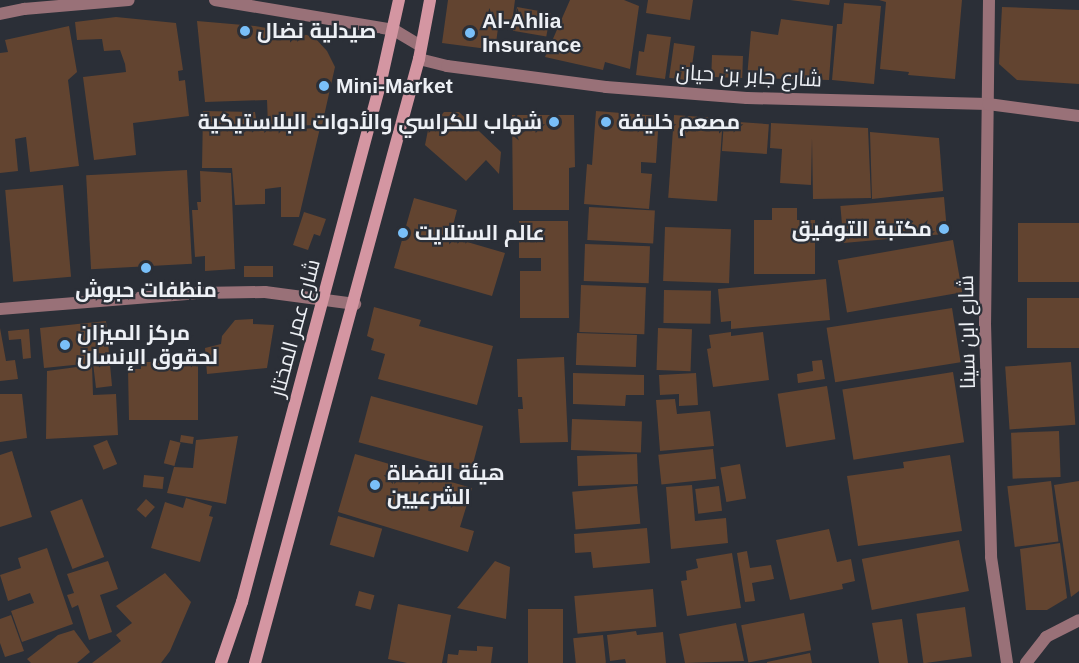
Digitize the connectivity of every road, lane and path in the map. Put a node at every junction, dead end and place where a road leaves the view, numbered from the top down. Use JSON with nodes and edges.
{"nodes":[{"id":1,"x":129,"y":0,"type":"edge"},
{"id":2,"x":215,"y":0,"type":"edge"},
{"id":3,"x":399,"y":0,"type":"edge"},
{"id":4,"x":430,"y":0,"type":"edge"},
{"id":5,"x":989,"y":0,"type":"edge"},
{"id":6,"x":23,"y":4,"type":"edge"},
{"id":7,"x":0,"y":14,"type":"edge"},
{"id":8,"x":393,"y":30,"type":"junction"},
{"id":9,"x":422,"y":46,"type":"junction"},
{"id":10,"x":419,"y":59,"type":"junction"},
{"id":11,"x":988,"y":104,"type":"junction"},
{"id":12,"x":1079,"y":116,"type":"edge"},
{"id":13,"x":322,"y":298,"type":"junction"},
{"id":14,"x":355,"y":304,"type":"junction"},
{"id":15,"x":0,"y":309,"type":"edge"},
{"id":16,"x":1079,"y":620,"type":"edge"},
{"id":17,"x":221,"y":663,"type":"edge"},
{"id":18,"x":255,"y":663,"type":"edge"},
{"id":19,"x":1007,"y":663,"type":"edge"},
{"id":20,"x":1026,"y":663,"type":"edge"}],
"edges":[{"from":1,"to":6,"type":"street"},
{"from":2,"to":8,"type":"street"},
{"from":3,"to":8,"type":"main road","name":"شارع عمر المختار"},
{"from":4,"to":9,"type":"main road"},
{"from":5,"to":11,"type":"street","name":"شارع ابن سينا"},
{"from":6,"to":7,"type":"street"},
{"from":8,"to":9,"type":"street"},
{"from":8,"to":13,"type":"main road","name":"شارع عمر المختار"},
{"from":9,"to":10,"type":"main road"},
{"from":10,"to":11,"type":"street","name":"شارع جابر بن حيان"},
{"from":10,"to":14,"type":"main road"},
{"from":11,"to":12,"type":"street","name":"شارع جابر بن حيان"},
{"from":11,"to":19,"type":"street","name":"شارع ابن سينا"},
{"from":13,"to":14,"type":"street"},
{"from":13,"to":15,"type":"street"},
{"from":13,"to":17,"type":"main road","name":"شارع عمر المختار"},
{"from":14,"to":18,"type":"main road"},
{"from":16,"to":20,"type":"street"}]}
